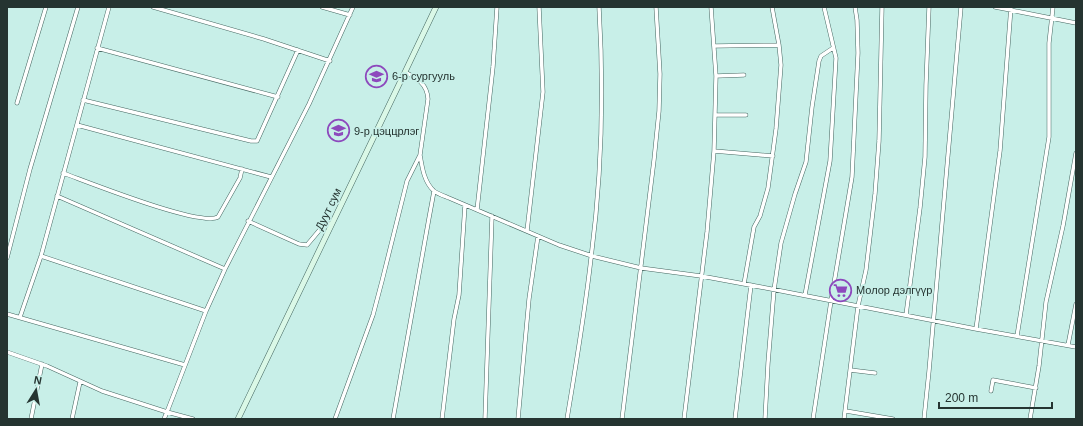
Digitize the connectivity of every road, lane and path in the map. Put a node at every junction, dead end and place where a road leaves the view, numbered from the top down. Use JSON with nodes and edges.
{"nodes":[{"id":1,"x":46,"y":7,"type":"edge"},
{"id":2,"x":78,"y":7,"type":"edge"},
{"id":3,"x":109,"y":7,"type":"edge"},
{"id":4,"x":153,"y":7,"type":"edge"},
{"id":5,"x":322,"y":7,"type":"edge"},
{"id":6,"x":353,"y":7,"type":"edge"},
{"id":7,"x":436,"y":7,"type":"edge"},
{"id":8,"x":497,"y":7,"type":"edge"},
{"id":9,"x":539,"y":7,"type":"edge"},
{"id":10,"x":599,"y":7,"type":"edge"},
{"id":11,"x":656,"y":7,"type":"edge"},
{"id":12,"x":711,"y":7,"type":"edge"},
{"id":13,"x":772,"y":7,"type":"edge"},
{"id":14,"x":824,"y":7,"type":"edge"},
{"id":15,"x":855,"y":7,"type":"edge"},
{"id":16,"x":882,"y":7,"type":"edge"},
{"id":17,"x":929,"y":7,"type":"edge"},
{"id":18,"x":961,"y":7,"type":"edge"},
{"id":19,"x":995,"y":7,"type":"edge"},
{"id":20,"x":1053,"y":7,"type":"edge"},
{"id":21,"x":1010,"y":9,"type":"edge"},
{"id":22,"x":350,"y":15,"type":"junction"},
{"id":23,"x":1052,"y":19,"type":"junction"},
{"id":24,"x":1076,"y":23,"type":"edge"},
{"id":25,"x":779,"y":45,"type":"junction"},
{"id":26,"x":714,"y":46,"type":"junction"},
{"id":27,"x":97,"y":48,"type":"junction"},
{"id":28,"x":833,"y":48,"type":"junction"},
{"id":29,"x":298,"y":50,"type":"junction"},
{"id":30,"x":330,"y":60,"type":"junction"},
{"id":31,"x":405,"y":72,"type":"junction"},
{"id":32,"x":744,"y":75,"type":"dead end"},
{"id":33,"x":716,"y":76,"type":"junction"},
{"id":34,"x":278,"y":97,"type":"junction"},
{"id":35,"x":83,"y":100,"type":"junction"},
{"id":36,"x":17,"y":103,"type":"dead end"},
{"id":37,"x":715,"y":115,"type":"junction"},
{"id":38,"x":746,"y":115,"type":"dead end"},
{"id":39,"x":77,"y":125,"type":"junction"},
{"id":40,"x":714,"y":151,"type":"junction"},
{"id":41,"x":1076,"y":153,"type":"edge"},
{"id":42,"x":420,"y":155,"type":"junction"},
{"id":43,"x":773,"y":156,"type":"junction"},
{"id":44,"x":242,"y":169,"type":"junction"},
{"id":45,"x":63,"y":173,"type":"junction"},
{"id":46,"x":271,"y":177,"type":"junction"},
{"id":47,"x":434,"y":191,"type":"junction"},
{"id":48,"x":57,"y":196,"type":"junction"},
{"id":49,"x":465,"y":205,"type":"junction"},
{"id":50,"x":477,"y":210,"type":"junction"},
{"id":51,"x":492,"y":216,"type":"junction"},
{"id":52,"x":248,"y":221,"type":"junction"},
{"id":53,"x":332,"y":224,"type":"junction"},
{"id":54,"x":526,"y":231,"type":"junction"},
{"id":55,"x":538,"y":236,"type":"junction"},
{"id":56,"x":41,"y":256,"type":"junction"},
{"id":57,"x":592,"y":256,"type":"junction"},
{"id":58,"x":7,"y":258,"type":"edge"},
{"id":59,"x":641,"y":268,"type":"junction"},
{"id":60,"x":225,"y":269,"type":"junction"},
{"id":61,"x":701,"y":276,"type":"junction"},
{"id":62,"x":744,"y":284,"type":"junction"},
{"id":63,"x":751,"y":285,"type":"junction"},
{"id":64,"x":774,"y":290,"type":"junction"},
{"id":65,"x":805,"y":295,"type":"junction"},
{"id":66,"x":831,"y":300,"type":"junction"},
{"id":67,"x":1076,"y":304,"type":"edge"},
{"id":68,"x":858,"y":306,"type":"junction"},
{"id":69,"x":206,"y":311,"type":"junction"},
{"id":70,"x":7,"y":314,"type":"edge"},
{"id":71,"x":906,"y":315,"type":"junction"},
{"id":72,"x":20,"y":317,"type":"junction"},
{"id":73,"x":933,"y":321,"type":"junction"},
{"id":74,"x":976,"y":329,"type":"junction"},
{"id":75,"x":1017,"y":336,"type":"junction"},
{"id":76,"x":1042,"y":341,"type":"junction"},
{"id":77,"x":1068,"y":345,"type":"junction"},
{"id":78,"x":1076,"y":347,"type":"edge"},
{"id":79,"x":7,"y":352,"type":"edge"},
{"id":80,"x":42,"y":364,"type":"junction"},
{"id":81,"x":185,"y":365,"type":"junction"},
{"id":82,"x":850,"y":370,"type":"junction"},
{"id":83,"x":875,"y":373,"type":"dead end"},
{"id":84,"x":80,"y":382,"type":"junction"},
{"id":85,"x":1036,"y":388,"type":"junction"},
{"id":86,"x":991,"y":391,"type":"dead end"},
{"id":87,"x":846,"y":410,"type":"junction"},
{"id":88,"x":167,"y":412,"type":"junction"},
{"id":89,"x":31,"y":419,"type":"edge"},
{"id":90,"x":72,"y":419,"type":"edge"},
{"id":91,"x":164,"y":419,"type":"edge"},
{"id":92,"x":193,"y":419,"type":"edge"},
{"id":93,"x":238,"y":419,"type":"edge"},
{"id":94,"x":335,"y":419,"type":"edge"},
{"id":95,"x":393,"y":419,"type":"edge"},
{"id":96,"x":442,"y":419,"type":"edge"},
{"id":97,"x":485,"y":419,"type":"edge"},
{"id":98,"x":518,"y":419,"type":"edge"},
{"id":99,"x":567,"y":419,"type":"edge"},
{"id":100,"x":622,"y":419,"type":"edge"},
{"id":101,"x":684,"y":419,"type":"edge"},
{"id":102,"x":735,"y":419,"type":"edge"},
{"id":103,"x":766,"y":419,"type":"edge"},
{"id":104,"x":813,"y":419,"type":"edge"},
{"id":105,"x":844,"y":419,"type":"edge"},
{"id":106,"x":893,"y":419,"type":"edge"},
{"id":107,"x":924,"y":419,"type":"edge"},
{"id":108,"x":1030,"y":419,"type":"edge"}],
"edges":[{"from":1,"to":36,"type":"street"},
{"from":2,"to":58,"type":"street"},
{"from":3,"to":27,"type":"street"},
{"from":4,"to":29,"type":"street"},
{"from":5,"to":22,"type":"street"},
{"from":6,"to":22,"type":"street"},
{"from":7,"to":31,"type":"main road","name":"Дуут сум"},
{"from":8,"to":50,"type":"street"},
{"from":9,"to":54,"type":"street"},
{"from":10,"to":57,"type":"street"},
{"from":11,"to":59,"type":"street"},
{"from":12,"to":26,"type":"street"},
{"from":13,"to":25,"type":"street"},
{"from":14,"to":28,"type":"street"},
{"from":15,"to":66,"type":"street"},
{"from":16,"to":68,"type":"street"},
{"from":17,"to":71,"type":"street"},
{"from":18,"to":73,"type":"street"},
{"from":19,"to":21,"type":"street"},
{"from":20,"to":23,"type":"street"},
{"from":21,"to":23,"type":"street"},
{"from":21,"to":74,"type":"street"},
{"from":22,"to":30,"type":"street"},
{"from":23,"to":24,"type":"street"},
{"from":23,"to":75,"type":"street"},
{"from":25,"to":26,"type":"street"},
{"from":25,"to":43,"type":"street"},
{"from":26,"to":33,"type":"street"},
{"from":27,"to":34,"type":"street"},
{"from":27,"to":35,"type":"street"},
{"from":28,"to":64,"type":"street"},
{"from":28,"to":65,"type":"street"},
{"from":29,"to":30,"type":"street"},
{"from":29,"to":34,"type":"street"},
{"from":30,"to":46,"type":"street"},
{"from":31,"to":42,"type":"street"},
{"from":31,"to":53,"type":"main road","name":"Дуут сум"},
{"from":32,"to":33,"type":"street"},
{"from":33,"to":37,"type":"street"},
{"from":34,"to":35,"type":"street"},
{"from":35,"to":39,"type":"street"},
{"from":37,"to":38,"type":"street"},
{"from":37,"to":40,"type":"street"},
{"from":39,"to":44,"type":"street"},
{"from":39,"to":45,"type":"street"},
{"from":40,"to":43,"type":"street"},
{"from":40,"to":61,"type":"street"},
{"from":41,"to":76,"type":"street"},
{"from":42,"to":47,"type":"street"},
{"from":42,"to":94,"type":"street"},
{"from":43,"to":62,"type":"street"},
{"from":44,"to":45,"type":"street"},
{"from":44,"to":46,"type":"street"},
{"from":45,"to":48,"type":"street"},
{"from":46,"to":52,"type":"street"},
{"from":47,"to":49,"type":"street"},
{"from":47,"to":95,"type":"street"},
{"from":48,"to":56,"type":"street"},
{"from":48,"to":60,"type":"street"},
{"from":49,"to":50,"type":"street"},
{"from":49,"to":96,"type":"street"},
{"from":50,"to":51,"type":"street"},
{"from":51,"to":54,"type":"street"},
{"from":51,"to":97,"type":"street"},
{"from":52,"to":53,"type":"street"},
{"from":52,"to":60,"type":"street"},
{"from":53,"to":93,"type":"main road","name":"Дуут сум"},
{"from":54,"to":55,"type":"street"},
{"from":55,"to":57,"type":"street"},
{"from":55,"to":98,"type":"street"},
{"from":56,"to":69,"type":"street"},
{"from":56,"to":72,"type":"street"},
{"from":57,"to":59,"type":"street"},
{"from":57,"to":99,"type":"street"},
{"from":59,"to":61,"type":"street"},
{"from":59,"to":100,"type":"street"},
{"from":60,"to":69,"type":"street"},
{"from":61,"to":62,"type":"street"},
{"from":61,"to":101,"type":"street"},
{"from":62,"to":63,"type":"street"},
{"from":63,"to":64,"type":"street"},
{"from":63,"to":102,"type":"street"},
{"from":64,"to":65,"type":"street"},
{"from":64,"to":103,"type":"street"},
{"from":65,"to":66,"type":"street"},
{"from":66,"to":68,"type":"street"},
{"from":66,"to":104,"type":"street"},
{"from":67,"to":77,"type":"street"},
{"from":68,"to":71,"type":"street"},
{"from":68,"to":82,"type":"street"},
{"from":69,"to":81,"type":"street"},
{"from":70,"to":72,"type":"street"},
{"from":71,"to":73,"type":"street"},
{"from":72,"to":81,"type":"street"},
{"from":73,"to":74,"type":"street"},
{"from":73,"to":107,"type":"street"},
{"from":74,"to":75,"type":"street"},
{"from":75,"to":76,"type":"street"},
{"from":76,"to":77,"type":"street"},
{"from":76,"to":85,"type":"street"},
{"from":77,"to":78,"type":"street"},
{"from":79,"to":80,"type":"street"},
{"from":80,"to":84,"type":"street"},
{"from":80,"to":89,"type":"street"},
{"from":81,"to":88,"type":"street"},
{"from":82,"to":83,"type":"street"},
{"from":82,"to":87,"type":"street"},
{"from":84,"to":88,"type":"street"},
{"from":84,"to":90,"type":"street"},
{"from":85,"to":86,"type":"street"},
{"from":85,"to":108,"type":"street"},
{"from":87,"to":105,"type":"street"},
{"from":87,"to":106,"type":"street"},
{"from":88,"to":91,"type":"street"},
{"from":88,"to":92,"type":"street"}]}
